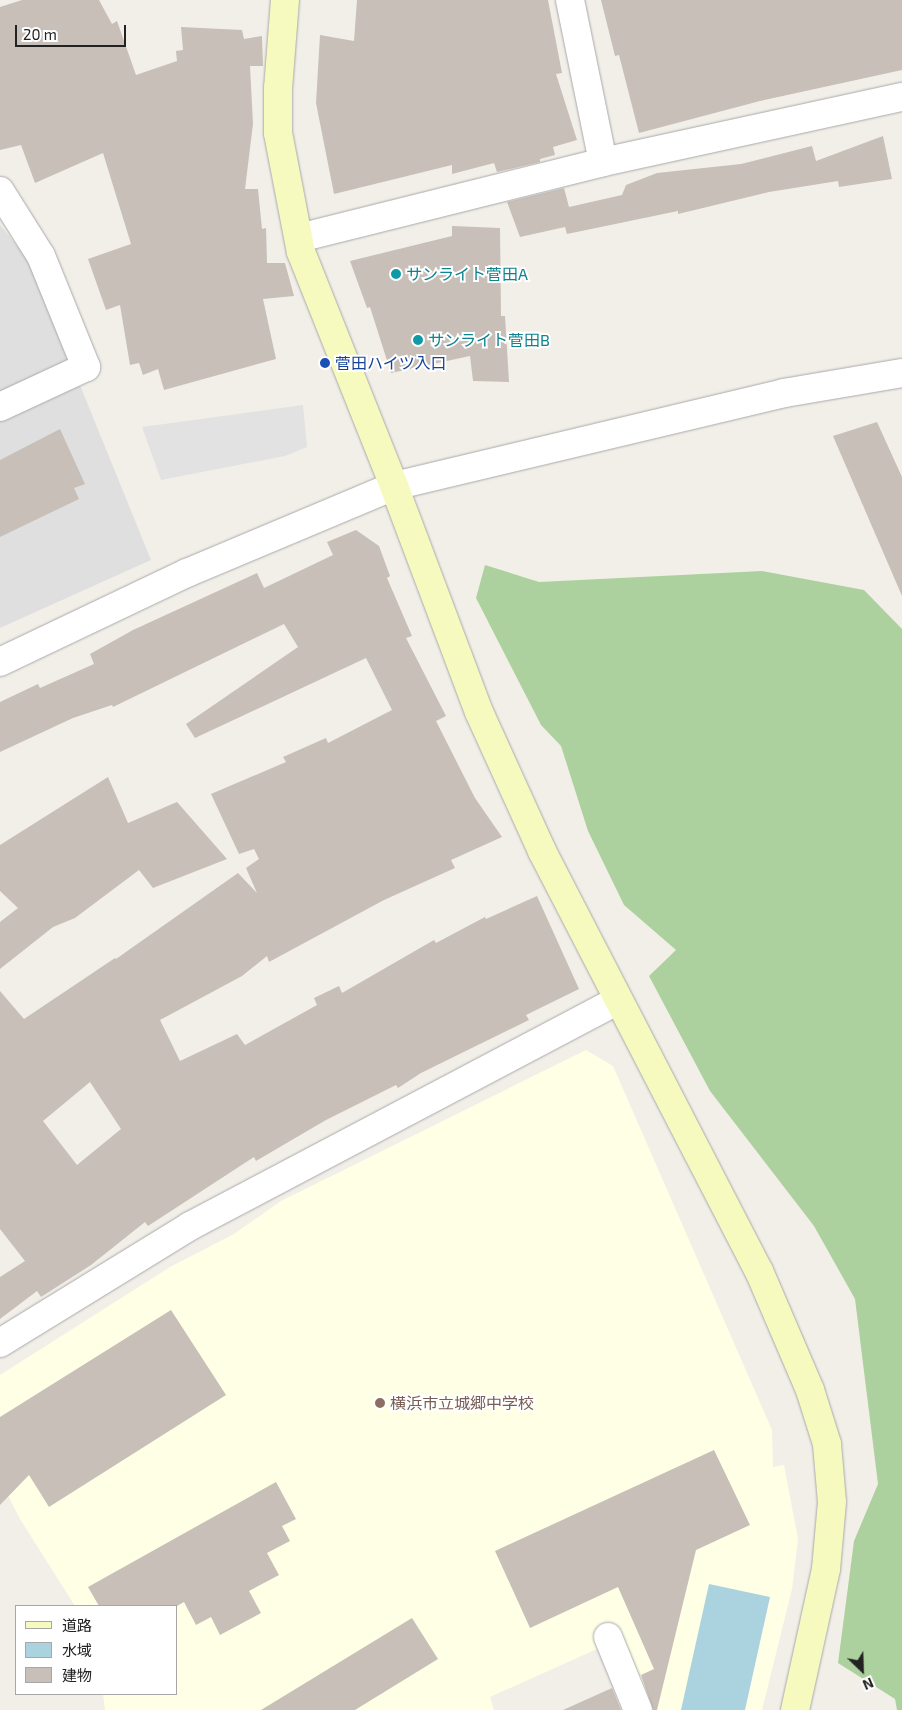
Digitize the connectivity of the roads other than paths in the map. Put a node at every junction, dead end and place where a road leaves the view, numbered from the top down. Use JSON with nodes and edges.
{"nodes":[{"id":1,"x":285,"y":0,"type":"edge"},
{"id":2,"x":570,"y":0,"type":"edge"},
{"id":3,"x":902,"y":97,"type":"edge"},
{"id":4,"x":603,"y":162,"type":"junction"},
{"id":5,"x":0,"y":191,"type":"edge"},
{"id":6,"x":299,"y":238,"type":"junction"},
{"id":7,"x":902,"y":373,"type":"edge"},
{"id":8,"x":0,"y":407,"type":"edge"},
{"id":9,"x":394,"y":486,"type":"junction"},
{"id":10,"x":0,"y":662,"type":"edge"},
{"id":11,"x":617,"y":1000,"type":"junction"},
{"id":12,"x":0,"y":1343,"type":"edge"},
{"id":13,"x":608,"y":1637,"type":"dead end"},
{"id":14,"x":638,"y":1710,"type":"edge"},
{"id":15,"x":794,"y":1710,"type":"edge"}],
"edges":[{"from":1,"to":6,"type":"street"},
{"from":2,"to":4,"type":"street"},
{"from":3,"to":4,"type":"street"},
{"from":4,"to":6,"type":"street"},
{"from":5,"to":8,"type":"street"},
{"from":6,"to":9,"type":"street"},
{"from":7,"to":9,"type":"street"},
{"from":9,"to":10,"type":"street"},
{"from":9,"to":11,"type":"street"},
{"from":11,"to":12,"type":"street"},
{"from":11,"to":15,"type":"street"},
{"from":13,"to":14,"type":"street"}]}
